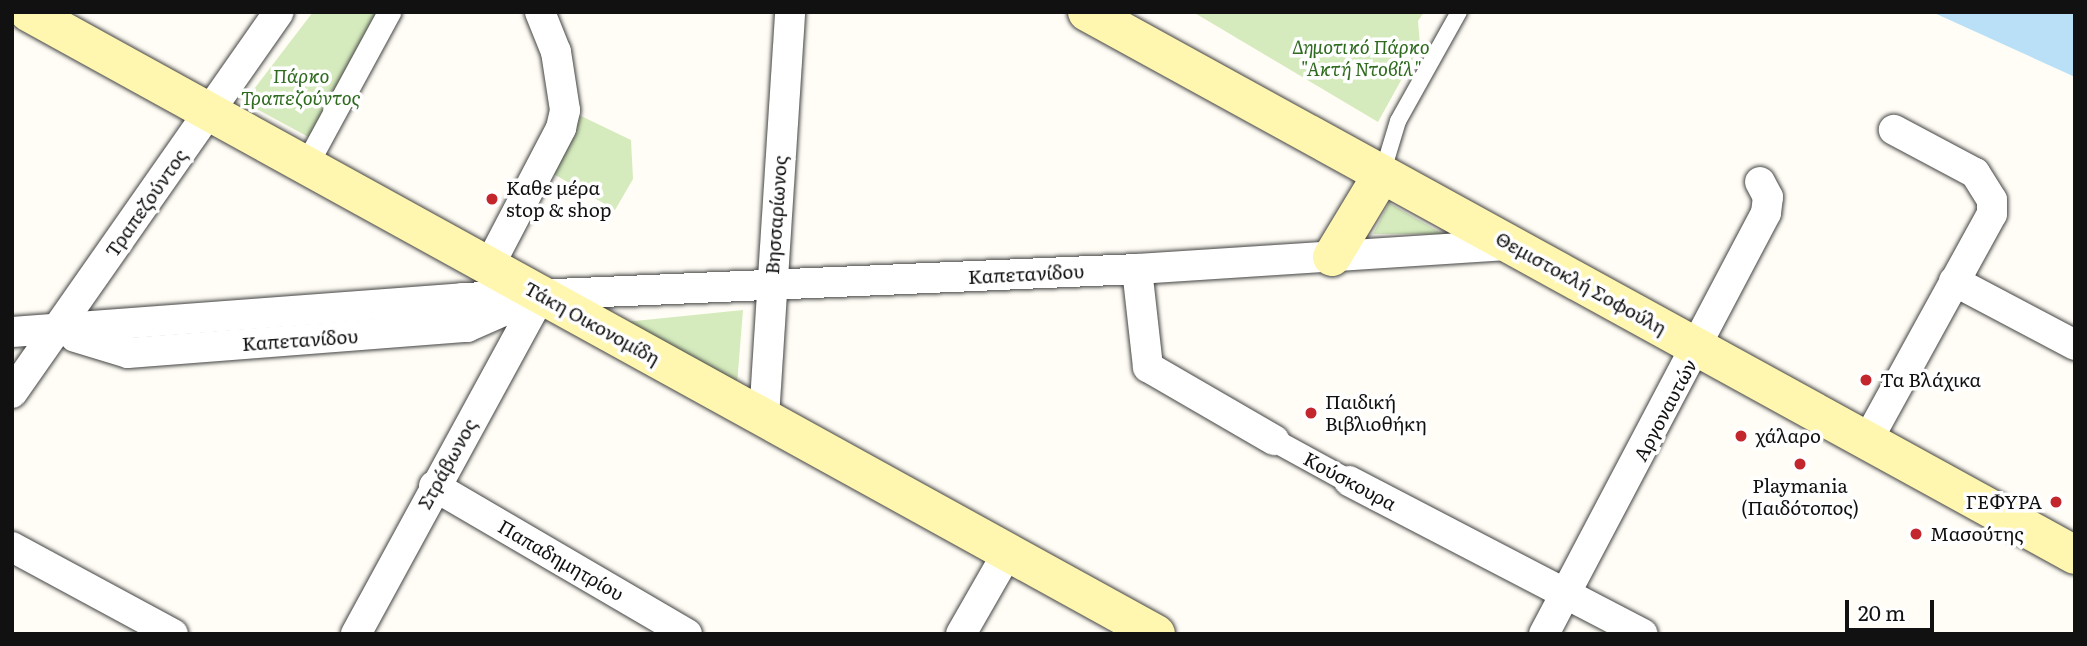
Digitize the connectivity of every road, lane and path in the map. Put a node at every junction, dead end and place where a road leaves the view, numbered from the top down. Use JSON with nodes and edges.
{"nodes":[{"id":1,"x":28,"y":12,"type":"edge"},
{"id":2,"x":279,"y":12,"type":"edge"},
{"id":3,"x":389,"y":12,"type":"edge"},
{"id":4,"x":540,"y":12,"type":"edge"},
{"id":5,"x":790,"y":12,"type":"edge"},
{"id":6,"x":1087,"y":12,"type":"edge"},
{"id":7,"x":1459,"y":12,"type":"edge"},
{"id":8,"x":209,"y":112,"type":"junction"},
{"id":9,"x":1894,"y":130,"type":"dead end"},
{"id":10,"x":306,"y":165,"type":"junction"},
{"id":11,"x":1382,"y":174,"type":"junction"},
{"id":12,"x":1760,"y":182,"type":"dead end"},
{"id":13,"x":1511,"y":245,"type":"junction"},
{"id":14,"x":1332,"y":257,"type":"junction"},
{"id":15,"x":489,"y":266,"type":"junction"},
{"id":16,"x":1137,"y":269,"type":"junction"},
{"id":17,"x":1954,"y":281,"type":"junction"},
{"id":18,"x":771,"y":286,"type":"junction"},
{"id":19,"x":541,"y":295,"type":"junction"},
{"id":20,"x":56,"y":331,"type":"junction"},
{"id":21,"x":12,"y":332,"type":"edge"},
{"id":22,"x":2075,"y":345,"type":"edge"},
{"id":23,"x":1699,"y":347,"type":"junction"},
{"id":24,"x":12,"y":393,"type":"edge"},
{"id":25,"x":764,"y":417,"type":"junction"},
{"id":26,"x":1274,"y":440,"type":"joint"},
{"id":27,"x":1866,"y":443,"type":"junction"},
{"id":28,"x":1349,"y":481,"type":"joint"},
{"id":29,"x":434,"y":486,"type":"junction"},
{"id":30,"x":12,"y":547,"type":"edge"},
{"id":31,"x":1009,"y":552,"type":"junction"},
{"id":32,"x":2075,"y":555,"type":"edge"},
{"id":33,"x":1566,"y":593,"type":"junction"},
{"id":34,"x":173,"y":634,"type":"edge"},
{"id":35,"x":356,"y":634,"type":"edge"},
{"id":36,"x":687,"y":634,"type":"edge"},
{"id":37,"x":961,"y":634,"type":"edge"},
{"id":38,"x":1156,"y":634,"type":"edge"},
{"id":39,"x":1544,"y":634,"type":"edge"},
{"id":40,"x":1643,"y":634,"type":"edge"}],
"edges":[{"from":1,"to":8,"type":"main road","name":"Τάκη Οικονομίδη"},
{"from":2,"to":8,"type":"street","name":"Τραπεζούντος"},
{"from":3,"to":10,"type":"street"},
{"from":4,"to":15,"type":"street"},
{"from":5,"to":18,"type":"street","name":"Βησσαρίωνος"},
{"from":6,"to":11,"type":"main road","name":"Θεμιστοκλή Σοφούλη"},
{"from":7,"to":11,"type":"lane"},
{"from":8,"to":10,"type":"main road","name":"Τάκη Οικονομίδη"},
{"from":8,"to":20,"type":"street","name":"Τραπεζούντος"},
{"from":9,"to":17,"type":"street"},
{"from":10,"to":15,"type":"main road","name":"Τάκη Οικονομίδη"},
{"from":11,"to":13,"type":"main road","name":"Θεμιστοκλή Σοφούλη"},
{"from":11,"to":14,"type":"main road"},
{"from":12,"to":23,"type":"street","name":"Αργοναυτών"},
{"from":13,"to":14,"type":"street","name":"Καπετανίδου"},
{"from":13,"to":23,"type":"main road","name":"Θεμιστοκλή Σοφούλη"},
{"from":14,"to":16,"type":"street","name":"Καπετανίδου"},
{"from":15,"to":19,"type":"main road","name":"Τάκη Οικονομίδη"},
{"from":16,"to":18,"type":"street","name":"Καπετανίδου"},
{"from":16,"to":26,"type":"street","name":"Κούσκουρα"},
{"from":17,"to":22,"type":"street"},
{"from":17,"to":27,"type":"street"},
{"from":18,"to":19,"type":"street","name":"Καπετανίδου"},
{"from":18,"to":25,"type":"street","name":"Βησσαρίωνος"},
{"from":19,"to":20,"type":"street","name":"Καπετανίδου"},
{"from":19,"to":25,"type":"main road","name":"Τάκη Οικονομίδη"},
{"from":19,"to":29,"type":"street","name":"Στράβωνος"},
{"from":20,"to":21,"type":"street","name":"Καπετανίδου"},
{"from":20,"to":24,"type":"street","name":"Τραπεζούντος"},
{"from":23,"to":27,"type":"main road","name":"Θεμιστοκλή Σοφούλη"},
{"from":23,"to":33,"type":"street","name":"Αργοναυτών"},
{"from":25,"to":31,"type":"main road","name":"Τάκη Οικονομίδη"},
{"from":26,"to":28,"type":"street","name":"Κούσκουρα"},
{"from":27,"to":32,"type":"main road","name":"Θεμιστοκλή Σοφούλη"},
{"from":28,"to":33,"type":"street","name":"Κούσκουρα"},
{"from":29,"to":35,"type":"street","name":"Στράβωνος"},
{"from":29,"to":36,"type":"street","name":"Παπαδημητρίου"},
{"from":30,"to":34,"type":"street"},
{"from":31,"to":37,"type":"street"},
{"from":31,"to":38,"type":"main road","name":"Τάκη Οικονομίδη"},
{"from":33,"to":39,"type":"street","name":"Αργοναυτών"},
{"from":33,"to":40,"type":"street","name":"Κούσκουρα"}]}
